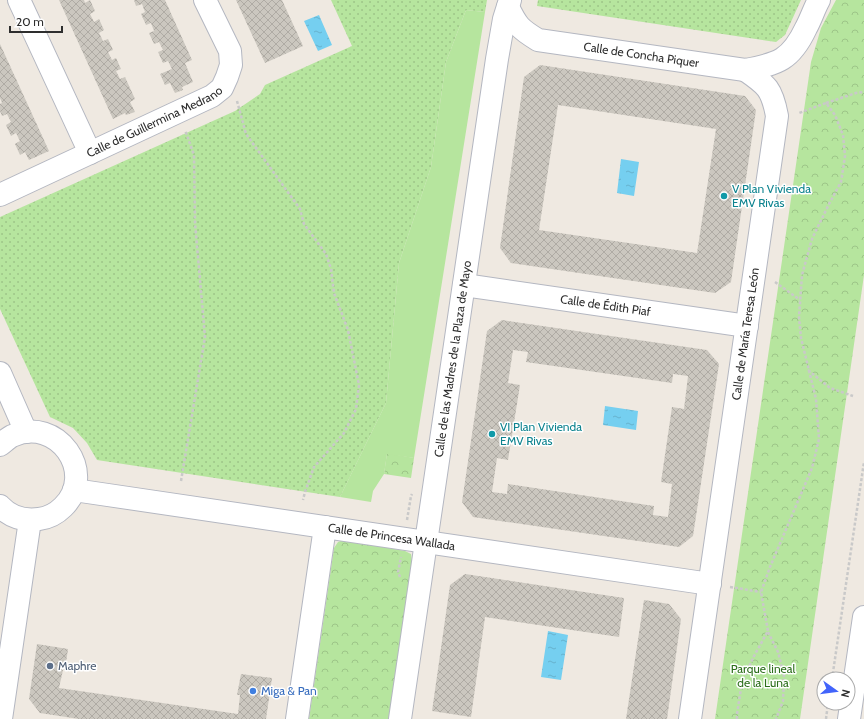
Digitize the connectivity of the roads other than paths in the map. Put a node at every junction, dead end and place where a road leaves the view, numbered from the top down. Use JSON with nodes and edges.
{"nodes":[{"id":1,"x":19,"y":0,"type":"edge"},
{"id":2,"x":205,"y":0,"type":"edge"},
{"id":3,"x":819,"y":0,"type":"edge"},
{"id":4,"x":509,"y":4,"type":"edge"},
{"id":5,"x":538,"y":40,"type":"junction"},
{"id":6,"x":497,"y":59,"type":"junction"},
{"id":7,"x":745,"y":70,"type":"junction"},
{"id":8,"x":90,"y":153,"type":"junction"},
{"id":9,"x":0,"y":195,"type":"edge"},
{"id":10,"x":464,"y":285,"type":"junction"},
{"id":11,"x":747,"y":326,"type":"junction"},
{"id":12,"x":0,"y":373,"type":"edge"},
{"id":13,"x":26,"y":432,"type":"junction"},
{"id":14,"x":0,"y":445,"type":"edge"},
{"id":15,"x":74,"y":490,"type":"junction"},
{"id":16,"x":0,"y":506,"type":"edge"},
{"id":17,"x":30,"y":520,"type":"junction"},
{"id":18,"x":325,"y":527,"type":"junction"},
{"id":19,"x":426,"y":542,"type":"junction"},
{"id":20,"x":720,"y":585,"type":"junction"},
{"id":21,"x":864,"y":617,"type":"edge"},
{"id":22,"x":1,"y":719,"type":"edge"},
{"id":23,"x":297,"y":719,"type":"edge"},
{"id":24,"x":400,"y":719,"type":"edge"},
{"id":25,"x":690,"y":719,"type":"edge"},
{"id":26,"x":849,"y":719,"type":"edge"}],
"edges":[{"from":1,"to":8,"type":"street"},
{"from":2,"to":8,"type":"street","name":"Calle de Guillermina Medrano"},
{"from":3,"to":7,"type":"street"},
{"from":4,"to":5,"type":"street","name":"Calle de Concha Piquer"},
{"from":4,"to":6,"type":"street","name":"Calle de las Madres de la Plaza de Mayo"},
{"from":5,"to":6,"type":"street","name":"Calle de Concha Piquer"},
{"from":5,"to":7,"type":"street","name":"Calle de Concha Piquer"},
{"from":6,"to":10,"type":"street","name":"Calle de las Madres de la Plaza de Mayo"},
{"from":7,"to":11,"type":"street","name":"Calle de María Teresa León"},
{"from":8,"to":9,"type":"street","name":"Calle de Guillermina Medrano"},
{"from":10,"to":11,"type":"street","name":"Calle de Édith Piaf"},
{"from":10,"to":19,"type":"street","name":"Calle de las Madres de la Plaza de Mayo"},
{"from":11,"to":20,"type":"street","name":"Calle de María Teresa León"},
{"from":12,"to":13,"type":"street"},
{"from":13,"to":14,"type":"street"},
{"from":13,"to":15,"type":"street"},
{"from":15,"to":17,"type":"street"},
{"from":15,"to":18,"type":"street","name":"Calle de Princesa Wallada"},
{"from":16,"to":17,"type":"street"},
{"from":17,"to":22,"type":"street"},
{"from":18,"to":19,"type":"street","name":"Calle de Princesa Wallada"},
{"from":18,"to":23,"type":"street"},
{"from":19,"to":20,"type":"street","name":"Calle de Princesa Wallada"},
{"from":19,"to":24,"type":"street","name":"Calle de las Madres de la Plaza de Mayo"},
{"from":20,"to":25,"type":"street","name":"Calle de María Teresa León"},
{"from":21,"to":26,"type":"street"}]}
